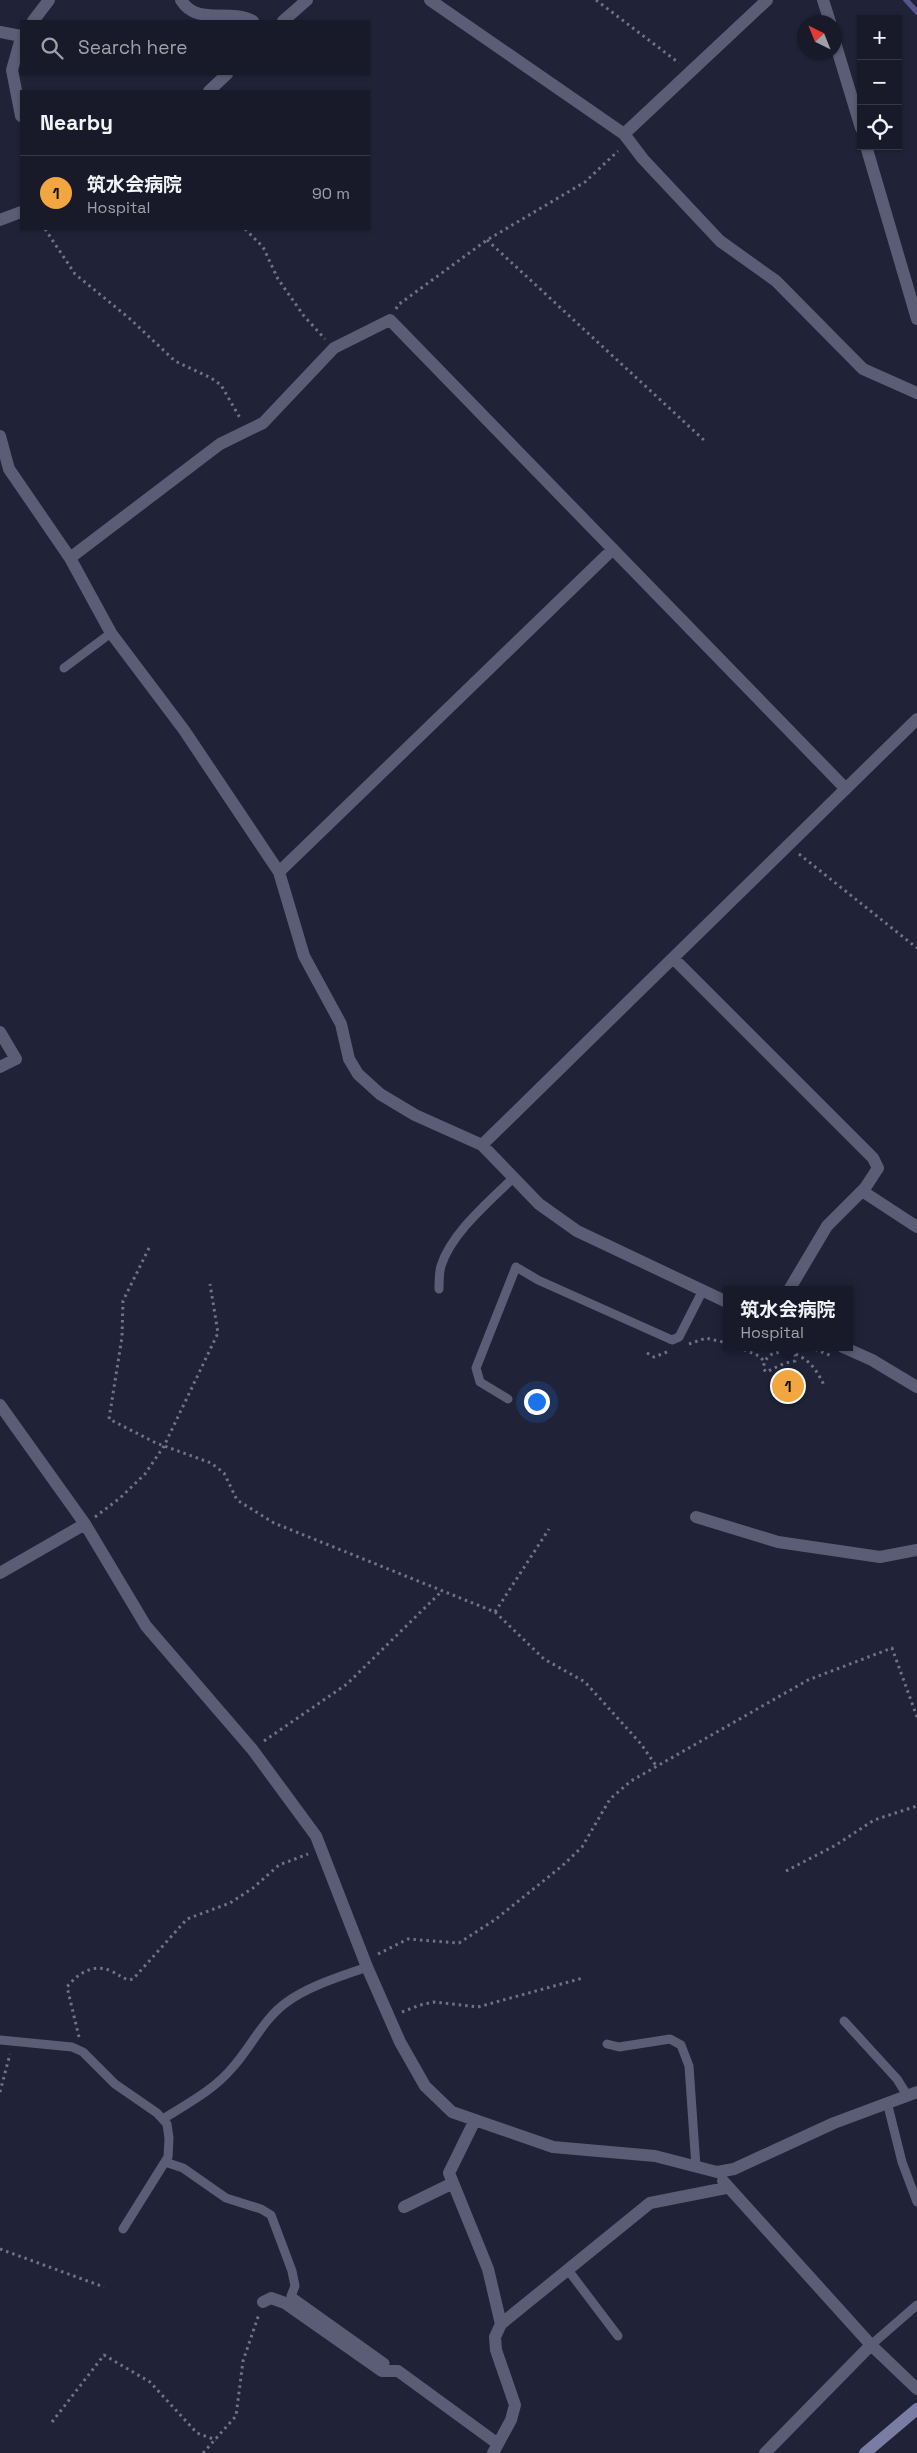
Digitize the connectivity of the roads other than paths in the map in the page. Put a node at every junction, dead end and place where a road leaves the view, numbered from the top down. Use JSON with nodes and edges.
{"nodes":[{"id":1,"x":49,"y":0,"type":"edge"},
{"id":2,"x":181,"y":0,"type":"edge"},
{"id":3,"x":307,"y":0,"type":"edge"},
{"id":4,"x":430,"y":0,"type":"edge"},
{"id":5,"x":767,"y":0,"type":"edge"},
{"id":6,"x":823,"y":0,"type":"edge"},
{"id":7,"x":828,"y":15,"type":"edge"},
{"id":8,"x":34,"y":20,"type":"edge"},
{"id":9,"x":251,"y":20,"type":"edge"},
{"id":10,"x":284,"y":20,"type":"edge"},
{"id":11,"x":0,"y":32,"type":"edge"},
{"id":12,"x":20,"y":37,"type":"edge"},
{"id":13,"x":20,"y":41,"type":"edge"},
{"id":14,"x":840,"y":60,"type":"edge"},
{"id":15,"x":226,"y":75,"type":"edge"},
{"id":16,"x":210,"y":90,"type":"edge"},
{"id":17,"x":20,"y":111,"type":"edge"},
{"id":18,"x":857,"y":115,"type":"edge"},
{"id":19,"x":624,"y":134,"type":"junction"},
{"id":20,"x":867,"y":150,"type":"edge"},
{"id":21,"x":20,"y":212,"type":"edge"},
{"id":22,"x":0,"y":220,"type":"edge"},
{"id":23,"x":917,"y":319,"type":"edge"},
{"id":24,"x":917,"y":393,"type":"edge"},
{"id":25,"x":0,"y":436,"type":"edge"},
{"id":26,"x":613,"y":549,"type":"junction"},
{"id":27,"x":70,"y":558,"type":"junction"},
{"id":28,"x":111,"y":633,"type":"junction"},
{"id":29,"x":64,"y":668,"type":"dead end"},
{"id":30,"x":917,"y":719,"type":"edge"},
{"id":31,"x":846,"y":789,"type":"junction"},
{"id":32,"x":279,"y":872,"type":"junction"},
{"id":33,"x":673,"y":958,"type":"junction"},
{"id":34,"x":0,"y":1032,"type":"edge"},
{"id":35,"x":0,"y":1067,"type":"edge"},
{"id":36,"x":482,"y":1145,"type":"junction"},
{"id":37,"x":514,"y":1177,"type":"junction"},
{"id":38,"x":862,"y":1191,"type":"junction"},
{"id":39,"x":917,"y":1227,"type":"edge"},
{"id":40,"x":791,"y":1286,"type":"edge"},
{"id":41,"x":439,"y":1289,"type":"dead end"},
{"id":42,"x":703,"y":1290,"type":"junction"},
{"id":43,"x":723,"y":1300,"type":"edge"},
{"id":44,"x":852,"y":1351,"type":"edge"},
{"id":45,"x":917,"y":1388,"type":"edge"},
{"id":46,"x":508,"y":1399,"type":"dead end"},
{"id":47,"x":0,"y":1405,"type":"edge"},
{"id":48,"x":696,"y":1517,"type":"dead end"},
{"id":49,"x":85,"y":1524,"type":"junction"},
{"id":50,"x":917,"y":1550,"type":"edge"},
{"id":51,"x":0,"y":1573,"type":"edge"},
{"id":52,"x":366,"y":1964,"type":"junction"},
{"id":53,"x":844,"y":2021,"type":"dead end"},
{"id":54,"x":0,"y":2040,"type":"edge"},
{"id":55,"x":607,"y":2044,"type":"dead end"},
{"id":56,"x":912,"y":2094,"type":"edge"},
{"id":57,"x":887,"y":2102,"type":"junction"},
{"id":58,"x":163,"y":2119,"type":"junction"},
{"id":59,"x":475,"y":2120,"type":"junction"},
{"id":60,"x":165,"y":2162,"type":"junction"},
{"id":61,"x":696,"y":2167,"type":"junction"},
{"id":62,"x":717,"y":2172,"type":"junction"},
{"id":63,"x":453,"y":2183,"type":"junction"},
{"id":64,"x":726,"y":2188,"type":"junction"},
{"id":65,"x":917,"y":2202,"type":"edge"},
{"id":66,"x":404,"y":2207,"type":"dead end"},
{"id":67,"x":123,"y":2229,"type":"dead end"},
{"id":68,"x":568,"y":2270,"type":"junction"},
{"id":69,"x":263,"y":2302,"type":"road end"},
{"id":70,"x":917,"y":2305,"type":"edge"},
{"id":71,"x":501,"y":2324,"type":"junction"},
{"id":72,"x":618,"y":2336,"type":"dead end"},
{"id":73,"x":870,"y":2345,"type":"junction"},
{"id":74,"x":385,"y":2363,"type":"joint"},
{"id":75,"x":398,"y":2371,"type":"junction"},
{"id":76,"x":917,"y":2389,"type":"edge"},
{"id":77,"x":917,"y":2409,"type":"edge"},
{"id":78,"x":495,"y":2448,"type":"edge"},
{"id":79,"x":764,"y":2453,"type":"edge"},
{"id":80,"x":866,"y":2453,"type":"edge"}],
"edges":[{"from":1,"to":8,"type":"street"},
{"from":2,"to":9,"type":"street"},
{"from":3,"to":10,"type":"street"},
{"from":4,"to":19,"type":"street"},
{"from":5,"to":19,"type":"street"},
{"from":6,"to":7,"type":"street"},
{"from":11,"to":12,"type":"street"},
{"from":13,"to":17,"type":"street"},
{"from":14,"to":18,"type":"street"},
{"from":15,"to":16,"type":"street"},
{"from":19,"to":24,"type":"street"},
{"from":20,"to":23,"type":"street"},
{"from":21,"to":22,"type":"street"},
{"from":25,"to":27,"type":"street"},
{"from":26,"to":27,"type":"street"},
{"from":26,"to":31,"type":"street"},
{"from":26,"to":32,"type":"street"},
{"from":27,"to":28,"type":"street"},
{"from":28,"to":29,"type":"lane"},
{"from":28,"to":32,"type":"street"},
{"from":30,"to":31,"type":"street"},
{"from":31,"to":33,"type":"street"},
{"from":32,"to":36,"type":"street"},
{"from":33,"to":36,"type":"street"},
{"from":33,"to":38,"type":"street"},
{"from":34,"to":35,"type":"street"},
{"from":36,"to":37,"type":"street"},
{"from":37,"to":41,"type":"lane"},
{"from":37,"to":42,"type":"street"},
{"from":38,"to":39,"type":"street"},
{"from":38,"to":40,"type":"street"},
{"from":42,"to":43,"type":"street"},
{"from":42,"to":46,"type":"lane"},
{"from":44,"to":45,"type":"street"},
{"from":47,"to":49,"type":"street"},
{"from":48,"to":50,"type":"street"},
{"from":49,"to":51,"type":"street"},
{"from":49,"to":52,"type":"street"},
{"from":52,"to":58,"type":"lane"},
{"from":52,"to":59,"type":"street"},
{"from":53,"to":56,"type":"lane"},
{"from":54,"to":58,"type":"lane"},
{"from":55,"to":61,"type":"lane"},
{"from":56,"to":57,"type":"street"},
{"from":57,"to":62,"type":"street"},
{"from":57,"to":65,"type":"lane"},
{"from":58,"to":60,"type":"lane"},
{"from":59,"to":61,"type":"street"},
{"from":59,"to":63,"type":"street"},
{"from":60,"to":67,"type":"lane"},
{"from":60,"to":74,"type":"lane"},
{"from":61,"to":62,"type":"street"},
{"from":62,"to":64,"type":"street"},
{"from":63,"to":66,"type":"street"},
{"from":63,"to":71,"type":"street"},
{"from":64,"to":68,"type":"street"},
{"from":64,"to":73,"type":"street"},
{"from":68,"to":71,"type":"street"},
{"from":68,"to":72,"type":"lane"},
{"from":69,"to":75,"type":"street"},
{"from":70,"to":73,"type":"lane"},
{"from":71,"to":78,"type":"street"},
{"from":73,"to":76,"type":"street"},
{"from":73,"to":79,"type":"street"},
{"from":74,"to":75,"type":"street"},
{"from":75,"to":78,"type":"street"},
{"from":77,"to":80,"type":"street"}]}
